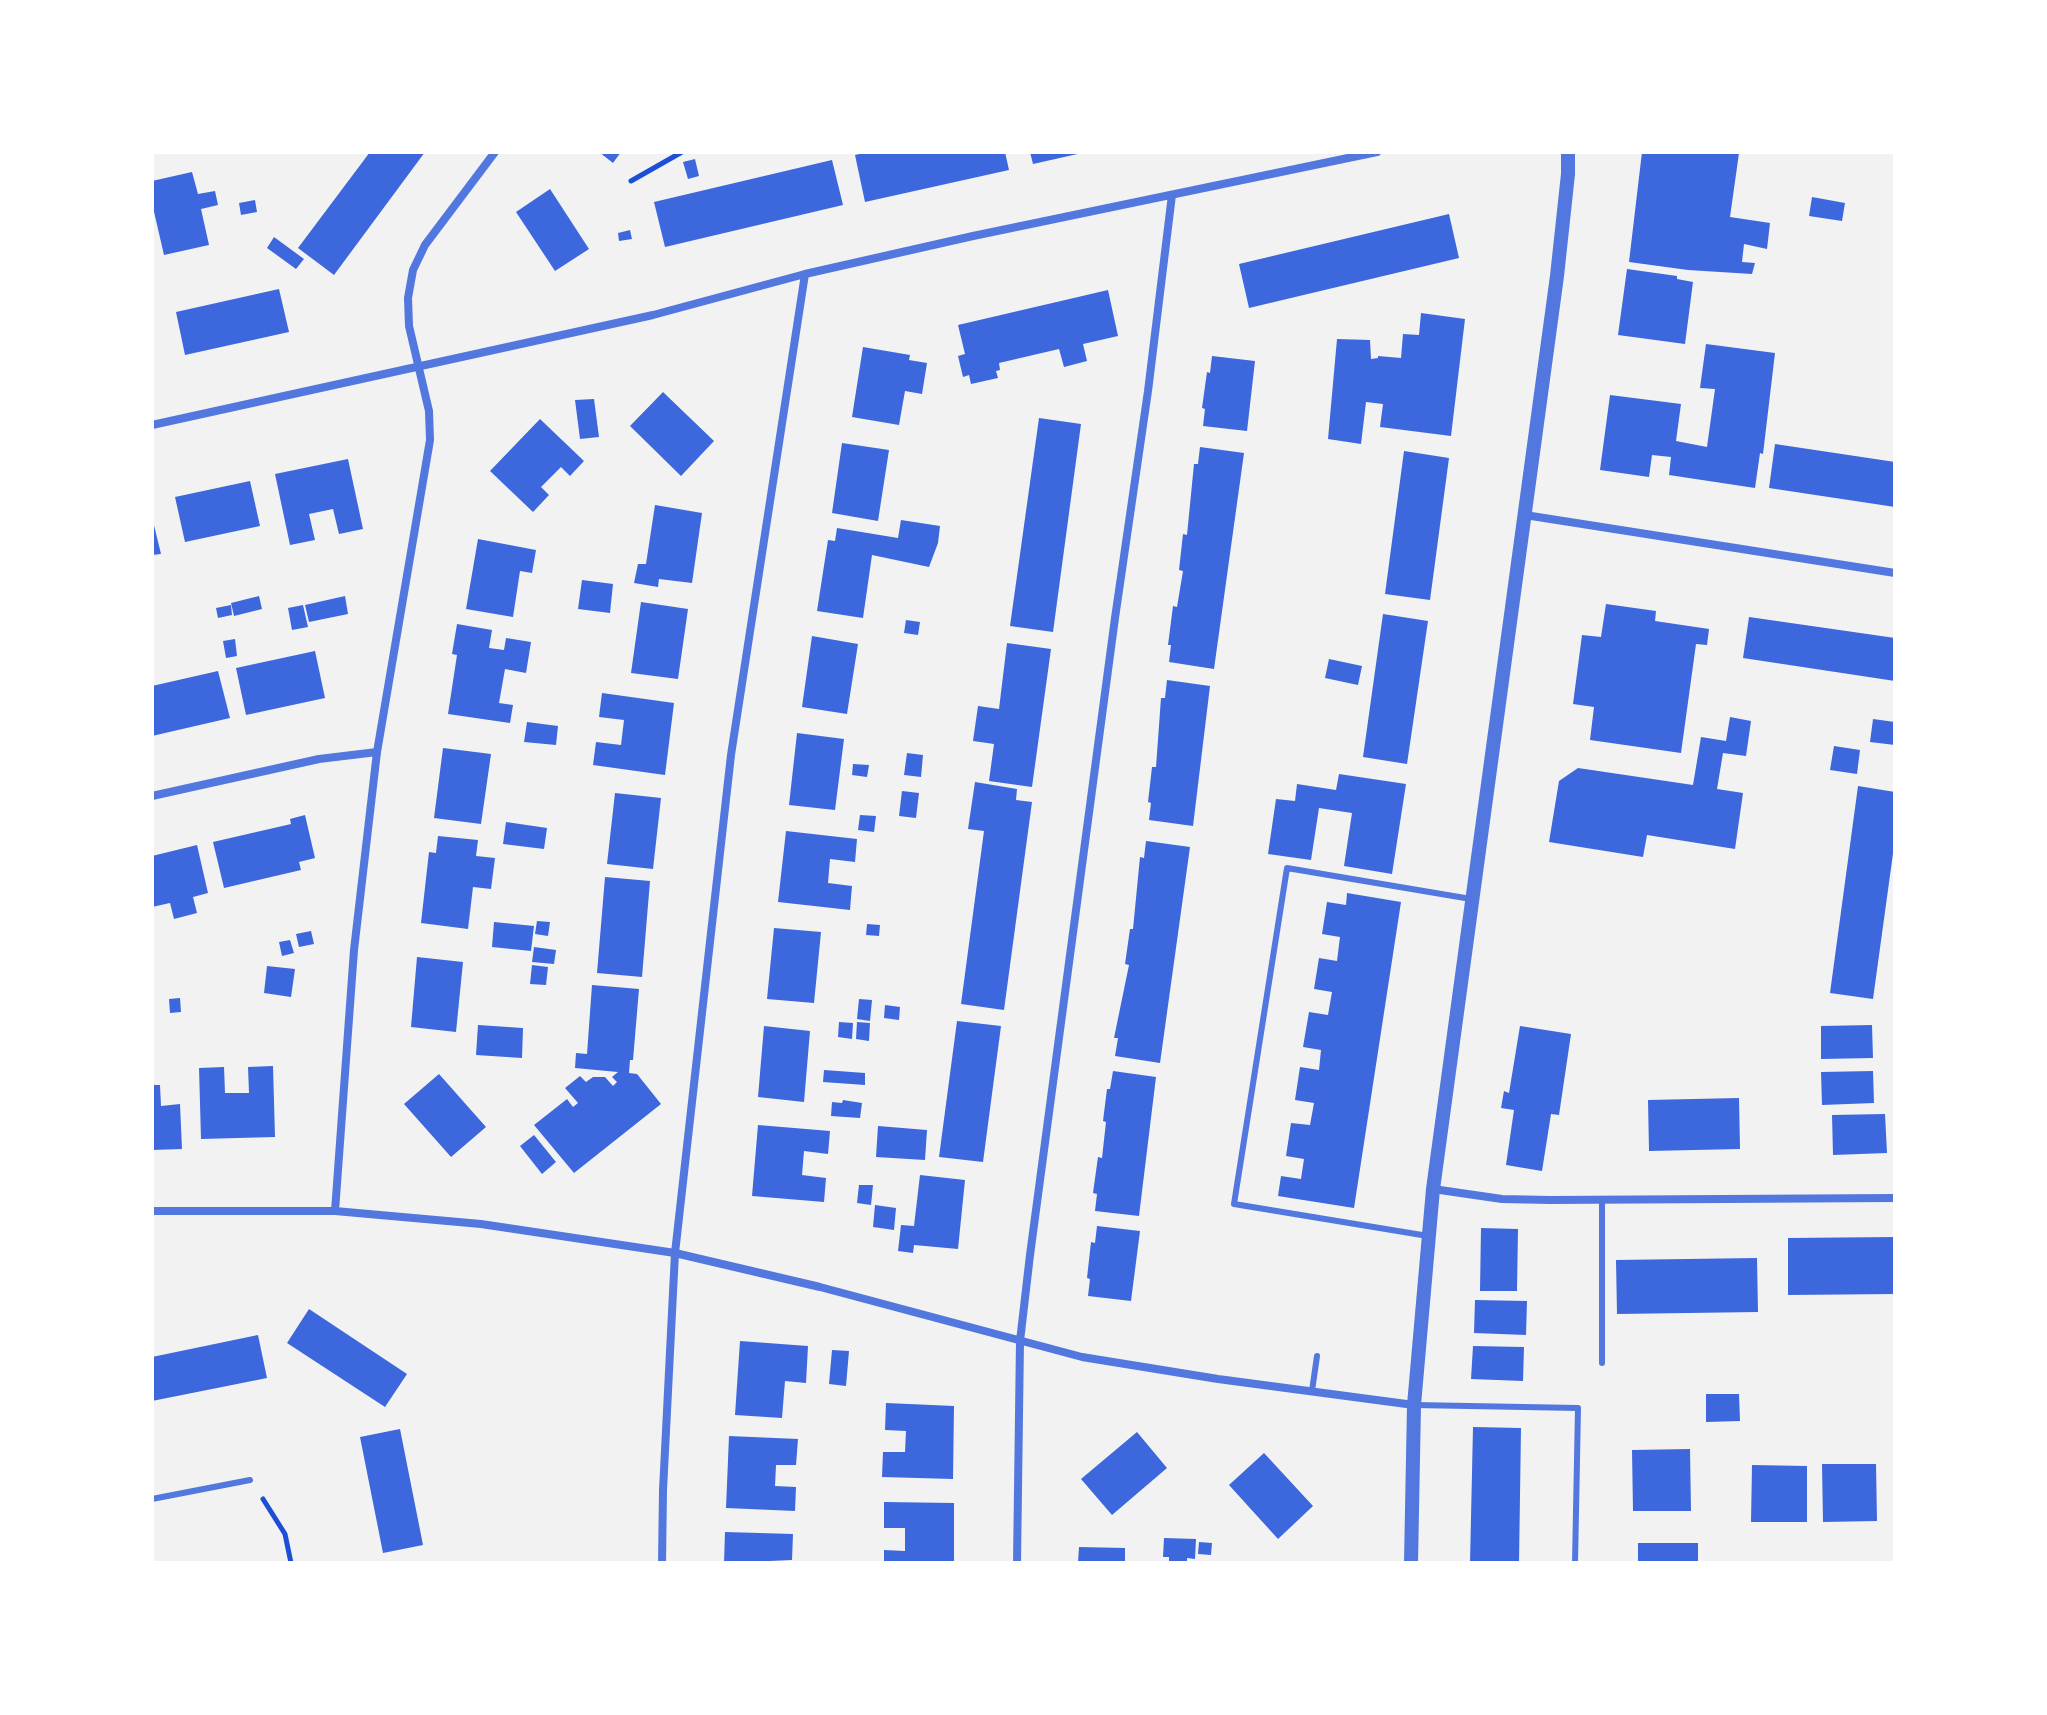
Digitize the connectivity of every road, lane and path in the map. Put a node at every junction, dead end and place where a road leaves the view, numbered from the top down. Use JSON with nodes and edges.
{"nodes":[{"id":1,"x":495,"y":152,"type":"edge"},
{"id":2,"x":682,"y":152,"type":"edge"},
{"id":3,"x":1377,"y":152,"type":"edge"},
{"id":4,"x":1568,"y":152,"type":"edge"},
{"id":5,"x":631,"y":181,"type":"dead end"},
{"id":6,"x":1172,"y":195,"type":"junction"},
{"id":7,"x":805,"y":274,"type":"junction"},
{"id":8,"x":419,"y":366,"type":"junction"},
{"id":9,"x":152,"y":425,"type":"edge"},
{"id":10,"x":1525,"y":515,"type":"junction"},
{"id":11,"x":1895,"y":573,"type":"edge"},
{"id":12,"x":377,"y":752,"type":"junction"},
{"id":13,"x":152,"y":796,"type":"edge"},
{"id":14,"x":1474,"y":899,"type":"junction"},
{"id":15,"x":1433,"y":1189,"type":"junction"},
{"id":16,"x":1895,"y":1198,"type":"edge"},
{"id":17,"x":1602,"y":1200,"type":"junction"},
{"id":18,"x":152,"y":1211,"type":"edge"},
{"id":19,"x":335,"y":1211,"type":"junction"},
{"id":20,"x":1428,"y":1236,"type":"junction"},
{"id":21,"x":675,"y":1253,"type":"junction"},
{"id":22,"x":1020,"y":1341,"type":"junction"},
{"id":23,"x":1317,"y":1356,"type":"dead end"},
{"id":24,"x":1602,"y":1363,"type":"dead end"},
{"id":25,"x":1312,"y":1391,"type":"junction"},
{"id":26,"x":1414,"y":1405,"type":"junction"},
{"id":27,"x":250,"y":1480,"type":"joint"},
{"id":28,"x":152,"y":1499,"type":"edge"},
{"id":29,"x":291,"y":1563,"type":"edge"},
{"id":30,"x":662,"y":1563,"type":"edge"},
{"id":31,"x":1017,"y":1563,"type":"edge"},
{"id":32,"x":1411,"y":1563,"type":"edge"},
{"id":33,"x":1575,"y":1563,"type":"edge"}],
"edges":[{"from":1,"to":8,"type":"street"},
{"from":2,"to":5,"type":"path"},
{"from":3,"to":6,"type":"street"},
{"from":4,"to":10,"type":"street"},
{"from":6,"to":7,"type":"street"},
{"from":6,"to":22,"type":"street"},
{"from":7,"to":8,"type":"street"},
{"from":7,"to":21,"type":"street"},
{"from":8,"to":9,"type":"street"},
{"from":8,"to":12,"type":"street"},
{"from":10,"to":11,"type":"street"},
{"from":10,"to":14,"type":"street"},
{"from":12,"to":13,"type":"street"},
{"from":12,"to":19,"type":"street"},
{"from":14,"to":15,"type":"street"},
{"from":14,"to":20,"type":"lane"},
{"from":15,"to":17,"type":"street"},
{"from":15,"to":20,"type":"street"},
{"from":16,"to":17,"type":"street"},
{"from":17,"to":24,"type":"lane"},
{"from":18,"to":19,"type":"street"},
{"from":19,"to":21,"type":"street"},
{"from":20,"to":26,"type":"street"},
{"from":21,"to":22,"type":"street"},
{"from":21,"to":30,"type":"street"},
{"from":22,"to":25,"type":"street"},
{"from":22,"to":31,"type":"street"},
{"from":23,"to":25,"type":"lane"},
{"from":25,"to":26,"type":"street"},
{"from":26,"to":32,"type":"street"},
{"from":26,"to":33,"type":"lane"},
{"from":27,"to":28,"type":"lane"},
{"from":27,"to":29,"type":"path"}]}
